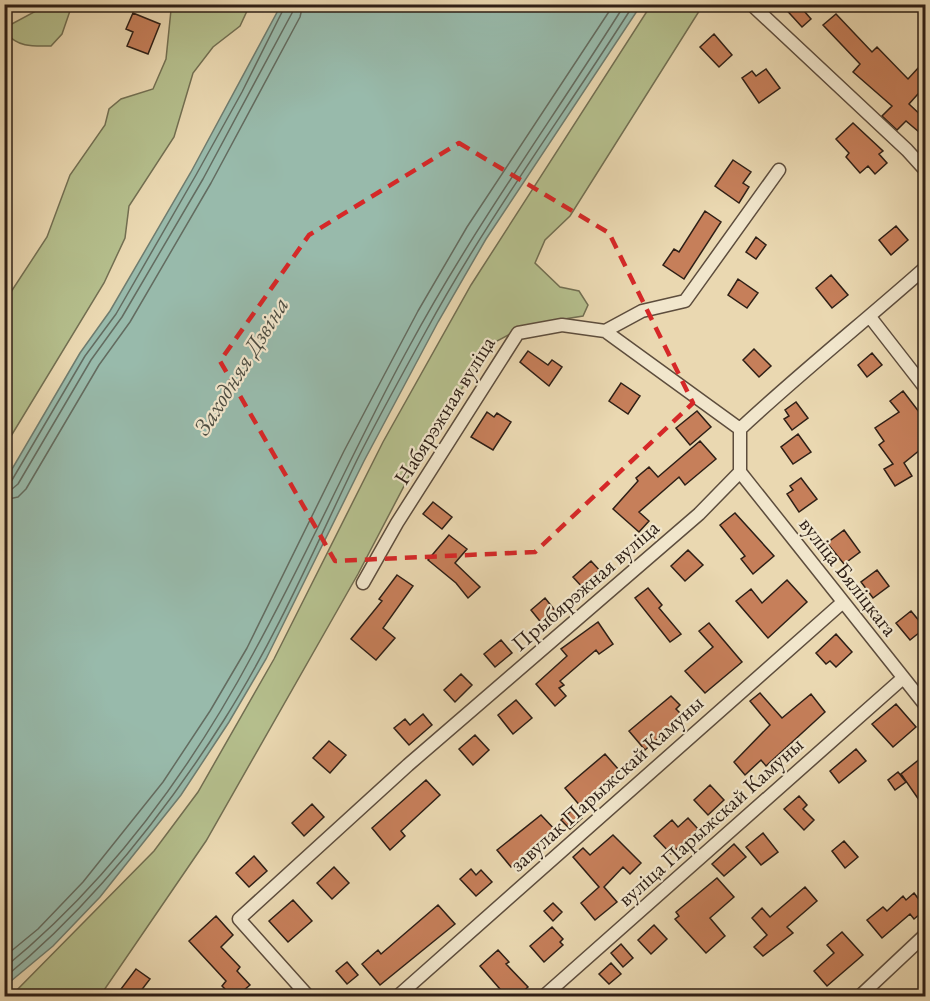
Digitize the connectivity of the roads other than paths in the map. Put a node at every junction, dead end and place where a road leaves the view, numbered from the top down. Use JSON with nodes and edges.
{"nodes":[{"id":1,"x":751,"y":4,"type":"edge"},
{"id":2,"x":778,"y":170,"type":"dead end"},
{"id":3,"x":926,"y":171,"type":"edge"},
{"id":4,"x":926,"y":267,"type":"edge"},
{"id":5,"x":870,"y":317,"type":"junction"},
{"id":6,"x":604,"y":331,"type":"junction"},
{"id":7,"x":926,"y":388,"type":"edge"},
{"id":8,"x":740,"y":429,"type":"junction"},
{"id":9,"x":740,"y":472,"type":"junction"},
{"id":10,"x":363,"y":583,"type":"dead end"},
{"id":11,"x":843,"y":602,"type":"junction"},
{"id":12,"x":903,"y":678,"type":"junction"},
{"id":13,"x":926,"y":706,"type":"edge"},
{"id":14,"x":926,"y":934,"type":"edge"},
{"id":15,"x":308,"y":996,"type":"edge"},
{"id":16,"x":398,"y":996,"type":"edge"},
{"id":17,"x":544,"y":996,"type":"edge"},
{"id":18,"x":860,"y":996,"type":"edge"}],
"edges":[{"from":1,"to":3,"type":"street"},
{"from":2,"to":6,"type":"street"},
{"from":4,"to":5,"type":"street"},
{"from":5,"to":7,"type":"street"},
{"from":5,"to":8,"type":"street"},
{"from":6,"to":8,"type":"street"},
{"from":6,"to":10,"type":"street","name":"Набярэжная вуліца"},
{"from":8,"to":9,"type":"street"},
{"from":9,"to":11,"type":"street","name":"вуліца Бяліцкага"},
{"from":9,"to":15,"type":"street","name":"Прыбярэжная вуліца"},
{"from":11,"to":12,"type":"street","name":"вуліца Бяліцкага"},
{"from":11,"to":16,"type":"street","name":"завулак Парыжскай Камуны"},
{"from":12,"to":13,"type":"street","name":"вуліца Бяліцкага"},
{"from":12,"to":17,"type":"street","name":"вуліца Парыжскай Камуны"},
{"from":14,"to":18,"type":"street"}]}
